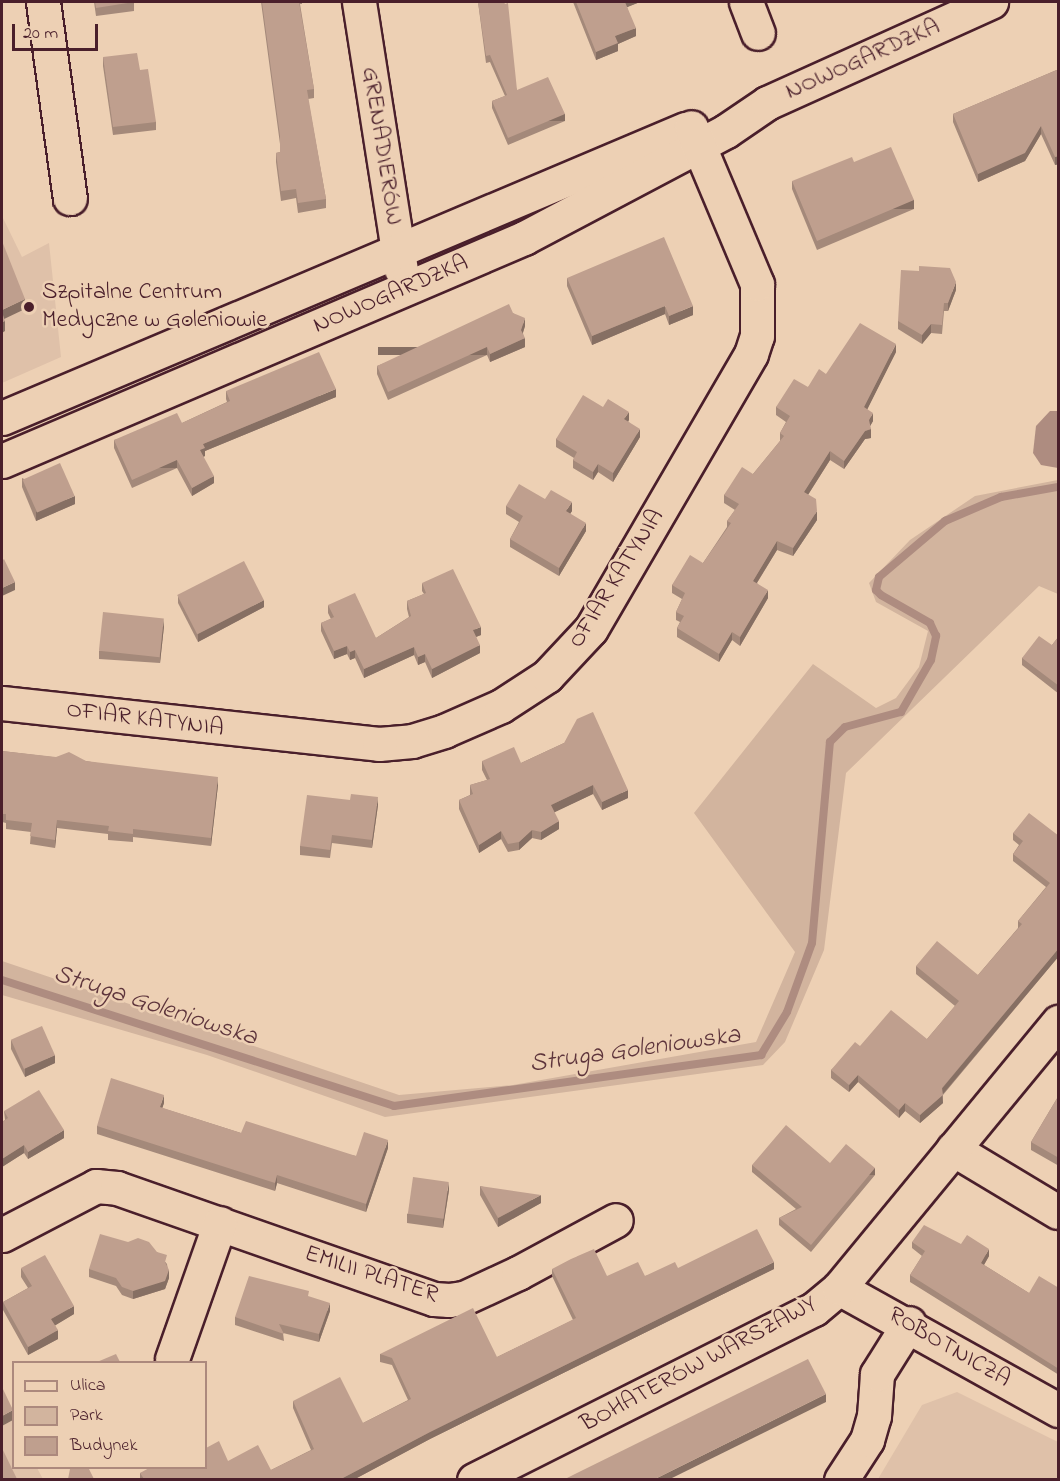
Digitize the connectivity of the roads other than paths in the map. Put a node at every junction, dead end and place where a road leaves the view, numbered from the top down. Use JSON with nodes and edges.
{"nodes":[{"id":1,"x":43,"y":2,"type":"edge"},
{"id":2,"x":359,"y":2,"type":"edge"},
{"id":3,"x":746,"y":2,"type":"edge"},
{"id":4,"x":991,"y":2,"type":"edge"},
{"id":5,"x":758,"y":33,"type":"dead end"},
{"id":6,"x":695,"y":136,"type":"junction"},
{"id":7,"x":70,"y":198,"type":"dead end"},
{"id":8,"x":397,"y":250,"type":"junction"},
{"id":9,"x":405,"y":289,"type":"junction"},
{"id":10,"x":2,"y":418,"type":"edge"},
{"id":11,"x":2,"y":461,"type":"edge"},
{"id":12,"x":2,"y":703,"type":"edge"},
{"id":13,"x":1059,"y":1023,"type":"edge"},
{"id":14,"x":953,"y":1149,"type":"junction"},
{"id":15,"x":1059,"y":1212,"type":"edge"},
{"id":16,"x":615,"y":1220,"type":"dead end"},
{"id":17,"x":220,"y":1223,"type":"junction"},
{"id":18,"x":2,"y":1235,"type":"edge"},
{"id":19,"x":839,"y":1288,"type":"junction"},
{"id":20,"x":909,"y":1323,"type":"junction"},
{"id":21,"x":172,"y":1359,"type":"dead end"},
{"id":22,"x":1059,"y":1410,"type":"edge"},
{"id":23,"x":477,"y":1479,"type":"edge"},
{"id":24,"x":841,"y":1479,"type":"edge"}],
"edges":[{"from":1,"to":7,"type":"street"},
{"from":2,"to":8,"type":"street","name":"GRENADIERÓW"},
{"from":3,"to":5,"type":"street"},
{"from":4,"to":6,"type":"street","name":"NOWOGARDZKA"},
{"from":6,"to":8,"type":"street","name":"NOWOGARDZKA"},
{"from":6,"to":9,"type":"street","name":"NOWOGARDZKA"},
{"from":6,"to":12,"type":"street","name":"OFIAR KATYNIA"},
{"from":8,"to":9,"type":"street","name":"GRENADIERÓW"},
{"from":8,"to":10,"type":"street","name":"NOWOGARDZKA"},
{"from":9,"to":11,"type":"street","name":"NOWOGARDZKA"},
{"from":13,"to":14,"type":"street","name":"BOHATERÓW WARSZAWY"},
{"from":14,"to":15,"type":"street"},
{"from":14,"to":19,"type":"street","name":"BOHATERÓW WARSZAWY"},
{"from":16,"to":17,"type":"street","name":"EMILII PLATER"},
{"from":17,"to":18,"type":"street","name":"EMILII PLATER"},
{"from":17,"to":21,"type":"street"},
{"from":19,"to":20,"type":"street","name":"ROBOTNICZA"},
{"from":19,"to":23,"type":"street","name":"BOHATERÓW WARSZAWY"},
{"from":20,"to":22,"type":"street","name":"ROBOTNICZA"},
{"from":20,"to":24,"type":"street"}]}
